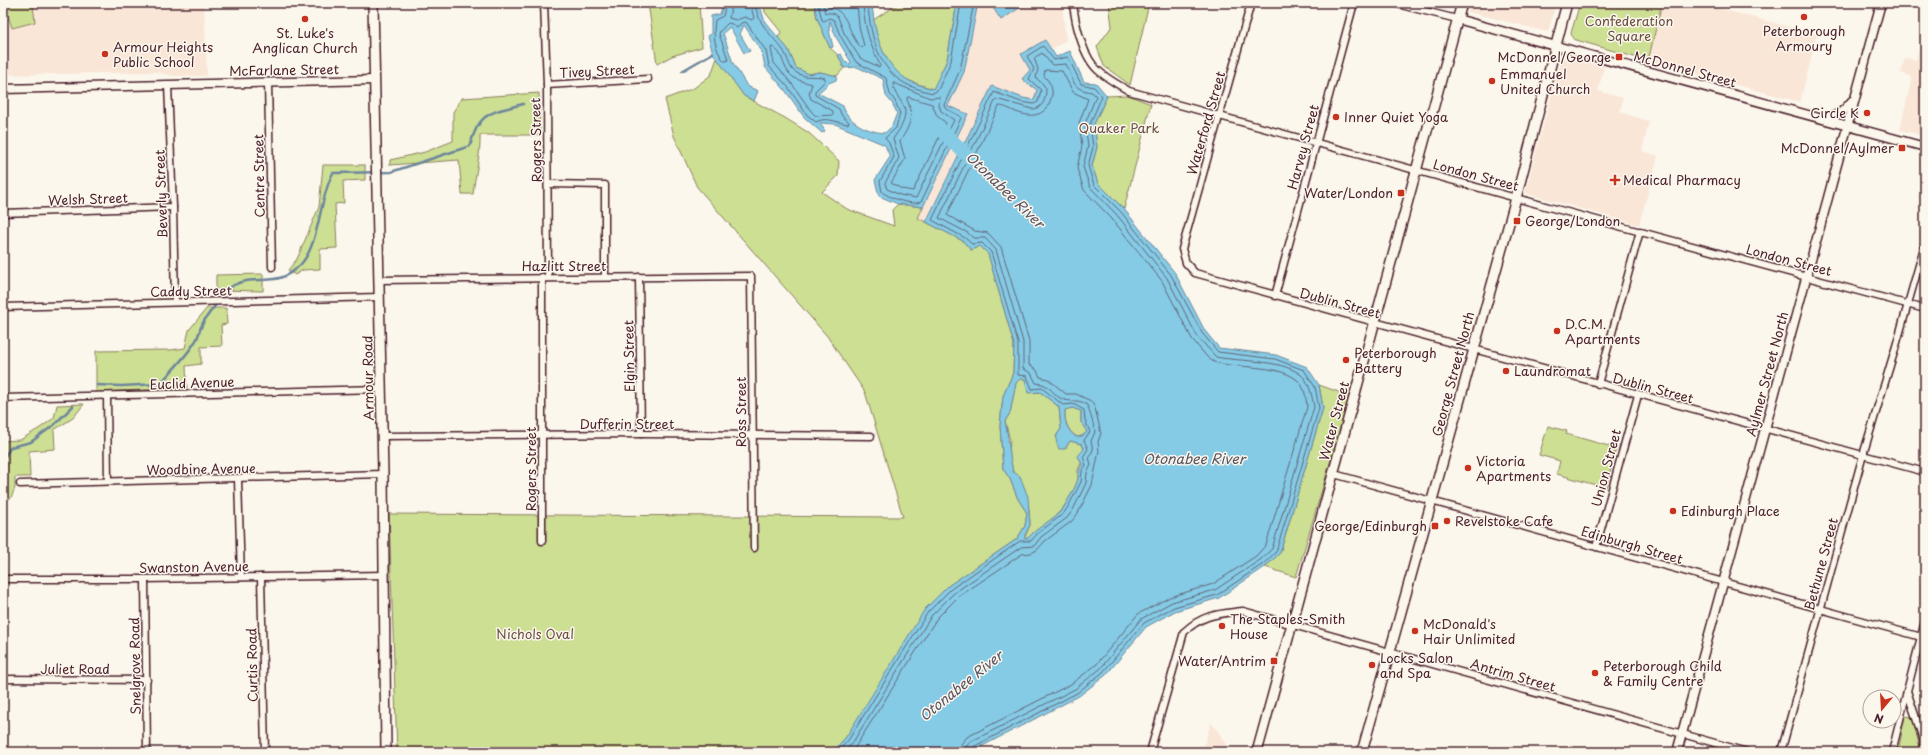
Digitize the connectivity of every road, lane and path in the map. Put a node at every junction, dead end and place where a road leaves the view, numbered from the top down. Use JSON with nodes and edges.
{"nodes":[{"id":1,"x":373,"y":3,"type":"edge"},
{"id":2,"x":544,"y":3,"type":"edge"},
{"id":3,"x":1073,"y":3,"type":"edge"},
{"id":4,"x":1251,"y":3,"type":"edge"},
{"id":5,"x":1354,"y":3,"type":"edge"},
{"id":6,"x":1393,"y":3,"type":"edge"},
{"id":7,"x":1462,"y":3,"type":"edge"},
{"id":8,"x":1567,"y":3,"type":"edge"},
{"id":9,"x":1880,"y":3,"type":"edge"},
{"id":10,"x":1457,"y":20,"type":"junction"},
{"id":11,"x":1555,"y":46,"type":"junction"},
{"id":12,"x":648,"y":79,"type":"dead end"},
{"id":13,"x":374,"y":80,"type":"junction"},
{"id":14,"x":268,"y":84,"type":"junction"},
{"id":15,"x":547,"y":84,"type":"junction"},
{"id":16,"x":168,"y":85,"type":"junction"},
{"id":17,"x":3,"y":89,"type":"edge"},
{"id":18,"x":1855,"y":98,"type":"junction"},
{"id":19,"x":1809,"y":115,"type":"junction"},
{"id":20,"x":1220,"y":116,"type":"junction"},
{"id":21,"x":1847,"y":125,"type":"junction"},
{"id":22,"x":1316,"y":142,"type":"junction"},
{"id":23,"x":1925,"y":147,"type":"edge"},
{"id":24,"x":1416,"y":170,"type":"junction"},
{"id":25,"x":548,"y":184,"type":"junction"},
{"id":26,"x":1516,"y":198,"type":"junction"},
{"id":27,"x":173,"y":207,"type":"junction"},
{"id":28,"x":3,"y":213,"type":"edge"},
{"id":29,"x":1640,"y":231,"type":"junction"},
{"id":30,"x":1925,"y":244,"type":"edge"},
{"id":31,"x":1182,"y":249,"type":"joint"},
{"id":32,"x":272,"y":267,"type":"dead end"},
{"id":33,"x":639,"y":276,"type":"junction"},
{"id":34,"x":751,"y":276,"type":"joint"},
{"id":35,"x":1807,"y":276,"type":"junction"},
{"id":36,"x":545,"y":277,"type":"junction"},
{"id":37,"x":605,"y":277,"type":"junction"},
{"id":38,"x":378,"y":280,"type":"junction"},
{"id":39,"x":1275,"y":296,"type":"junction"},
{"id":40,"x":379,"y":297,"type":"junction"},
{"id":41,"x":175,"y":302,"type":"junction"},
{"id":42,"x":1908,"y":304,"type":"junction"},
{"id":43,"x":3,"y":307,"type":"edge"},
{"id":44,"x":1925,"y":309,"type":"edge"},
{"id":45,"x":1373,"y":323,"type":"junction"},
{"id":46,"x":1473,"y":350,"type":"junction"},
{"id":47,"x":1598,"y":384,"type":"junction"},
{"id":48,"x":381,"y":389,"type":"junction"},
{"id":49,"x":1638,"y":395,"type":"junction"},
{"id":50,"x":107,"y":396,"type":"junction"},
{"id":51,"x":3,"y":398,"type":"edge"},
{"id":52,"x":1764,"y":430,"type":"junction"},
{"id":53,"x":641,"y":434,"type":"junction"},
{"id":54,"x":543,"y":435,"type":"junction"},
{"id":55,"x":382,"y":436,"type":"junction"},
{"id":56,"x":752,"y":436,"type":"junction"},
{"id":57,"x":871,"y":436,"type":"dead end"},
{"id":58,"x":1863,"y":455,"type":"junction"},
{"id":59,"x":1925,"y":472,"type":"edge"},
{"id":60,"x":383,"y":474,"type":"junction"},
{"id":61,"x":1334,"y":474,"type":"junction"},
{"id":62,"x":238,"y":479,"type":"junction"},
{"id":63,"x":108,"y":481,"type":"junction"},
{"id":64,"x":20,"y":484,"type":"dead end"},
{"id":65,"x":1432,"y":500,"type":"junction"},
{"id":66,"x":542,"y":541,"type":"dead end"},
{"id":67,"x":1596,"y":547,"type":"junction"},
{"id":68,"x":754,"y":548,"type":"dead end"},
{"id":69,"x":385,"y":575,"type":"junction"},
{"id":70,"x":241,"y":577,"type":"junction"},
{"id":71,"x":261,"y":577,"type":"junction"},
{"id":72,"x":3,"y":579,"type":"edge"},
{"id":73,"x":145,"y":579,"type":"junction"},
{"id":74,"x":1723,"y":582,"type":"junction"},
{"id":75,"x":1821,"y":609,"type":"junction"},
{"id":76,"x":1925,"y":621,"type":"edge"},
{"id":77,"x":1290,"y":624,"type":"junction"},
{"id":78,"x":1923,"y":638,"type":"edge"},
{"id":79,"x":1390,"y":652,"type":"junction"},
{"id":80,"x":3,"y":679,"type":"edge"},
{"id":81,"x":147,"y":680,"type":"junction"},
{"id":82,"x":1907,"y":691,"type":"junction"},
{"id":83,"x":1682,"y":735,"type":"junction"},
{"id":84,"x":1925,"y":745,"type":"edge"},
{"id":85,"x":147,"y":752,"type":"edge"},
{"id":86,"x":265,"y":752,"type":"edge"},
{"id":87,"x":386,"y":752,"type":"edge"},
{"id":88,"x":1150,"y":752,"type":"edge"},
{"id":89,"x":1257,"y":752,"type":"edge"},
{"id":90,"x":1362,"y":752,"type":"edge"},
{"id":91,"x":1677,"y":752,"type":"edge"},
{"id":92,"x":1747,"y":752,"type":"edge"},
{"id":93,"x":1781,"y":752,"type":"edge"},
{"id":94,"x":1892,"y":752,"type":"edge"}],
"edges":[{"from":1,"to":13,"type":"main road","name":"Armour Road"},
{"from":2,"to":15,"type":"street","name":"Rogers Street"},
{"from":3,"to":20,"type":"street","name":"London Street"},
{"from":4,"to":20,"type":"street","name":"Waterford Street"},
{"from":5,"to":22,"type":"street","name":"Harvey Street"},
{"from":6,"to":10,"type":"street","name":"McDonnel Street"},
{"from":7,"to":10,"type":"main road","name":"Water Street"},
{"from":8,"to":11,"type":"main road","name":"George Street North"},
{"from":9,"to":18,"type":"street","name":"Aylmer Street North"},
{"from":10,"to":11,"type":"street","name":"McDonnel Street"},
{"from":10,"to":24,"type":"main road","name":"Water Street"},
{"from":11,"to":19,"type":"street","name":"McDonnel Street"},
{"from":11,"to":26,"type":"main road","name":"George Street North"},
{"from":12,"to":15,"type":"street","name":"Tivey Street"},
{"from":13,"to":14,"type":"street","name":"McFarlane Street"},
{"from":13,"to":38,"type":"main road","name":"Armour Road"},
{"from":14,"to":16,"type":"street","name":"McFarlane Street"},
{"from":14,"to":32,"type":"street","name":"Centre Street"},
{"from":15,"to":25,"type":"street","name":"Rogers Street"},
{"from":16,"to":17,"type":"street","name":"McFarlane Street"},
{"from":16,"to":27,"type":"street","name":"Beverly Street"},
{"from":18,"to":19,"type":"street"},
{"from":18,"to":21,"type":"street","name":"Aylmer Street North"},
{"from":19,"to":21,"type":"street","name":"McDonnel Street"},
{"from":20,"to":22,"type":"street","name":"London Street"},
{"from":20,"to":31,"type":"street","name":"Waterford Street"},
{"from":21,"to":23,"type":"street","name":"McDonnel Street"},
{"from":21,"to":35,"type":"street","name":"Aylmer Street North"},
{"from":22,"to":24,"type":"street","name":"London Street"},
{"from":22,"to":39,"type":"street","name":"Harvey Street"},
{"from":24,"to":26,"type":"street","name":"London Street"},
{"from":24,"to":45,"type":"main road","name":"Water Street"},
{"from":25,"to":36,"type":"street","name":"Rogers Street"},
{"from":25,"to":37,"type":"street"},
{"from":26,"to":29,"type":"street","name":"London Street"},
{"from":26,"to":46,"type":"main road","name":"George Street North"},
{"from":27,"to":28,"type":"street","name":"Welsh Street"},
{"from":27,"to":41,"type":"street","name":"Beverly Street"},
{"from":29,"to":35,"type":"street","name":"London Street"},
{"from":29,"to":47,"type":"street"},
{"from":30,"to":42,"type":"street","name":"Bethune Street"},
{"from":31,"to":39,"type":"street","name":"Dublin Street"},
{"from":33,"to":34,"type":"street","name":"Hazlitt Street"},
{"from":33,"to":37,"type":"street","name":"Hazlitt Street"},
{"from":33,"to":53,"type":"street","name":"Elgin Street"},
{"from":34,"to":56,"type":"street","name":"Ross Street"},
{"from":35,"to":42,"type":"street","name":"London Street"},
{"from":35,"to":52,"type":"street","name":"Aylmer Street North"},
{"from":36,"to":37,"type":"street","name":"Hazlitt Street"},
{"from":36,"to":38,"type":"street","name":"Hazlitt Street"},
{"from":36,"to":54,"type":"street","name":"Rogers Street"},
{"from":38,"to":40,"type":"main road","name":"Armour Road"},
{"from":39,"to":45,"type":"street","name":"Dublin Street"},
{"from":40,"to":41,"type":"street","name":"Caddy Street"},
{"from":40,"to":48,"type":"main road","name":"Armour Road"},
{"from":41,"to":43,"type":"street","name":"Caddy Street"},
{"from":42,"to":44,"type":"street","name":"London Street"},
{"from":42,"to":58,"type":"street","name":"Bethune Street"},
{"from":45,"to":46,"type":"street","name":"Dublin Street"},
{"from":45,"to":61,"type":"main road","name":"Water Street"},
{"from":46,"to":47,"type":"street","name":"Dublin Street"},
{"from":46,"to":65,"type":"main road","name":"George Street North"},
{"from":47,"to":49,"type":"street","name":"Dublin Street"},
{"from":48,"to":50,"type":"street","name":"Euclid Avenue"},
{"from":48,"to":55,"type":"main road","name":"Armour Road"},
{"from":49,"to":52,"type":"street","name":"Dublin Street"},
{"from":49,"to":67,"type":"street","name":"Union Street"},
{"from":50,"to":51,"type":"street","name":"Euclid Avenue"},
{"from":50,"to":63,"type":"street"},
{"from":52,"to":58,"type":"street","name":"Dublin Street"},
{"from":52,"to":74,"type":"street","name":"Aylmer Street North"},
{"from":53,"to":54,"type":"street","name":"Dufferin Street"},
{"from":53,"to":56,"type":"street","name":"Dufferin Street"},
{"from":54,"to":55,"type":"street","name":"Dufferin Street"},
{"from":54,"to":66,"type":"street","name":"Rogers Street"},
{"from":55,"to":60,"type":"main road","name":"Armour Road"},
{"from":56,"to":57,"type":"street","name":"Dufferin Street"},
{"from":56,"to":68,"type":"street","name":"Ross Street"},
{"from":58,"to":59,"type":"street","name":"Dublin Street"},
{"from":58,"to":75,"type":"street","name":"Bethune Street"},
{"from":60,"to":62,"type":"street","name":"Woodbine Avenue"},
{"from":60,"to":69,"type":"main road","name":"Armour Road"},
{"from":61,"to":65,"type":"street","name":"Edinburgh Street"},
{"from":61,"to":77,"type":"main road","name":"Water Street"},
{"from":62,"to":63,"type":"street","name":"Woodbine Avenue"},
{"from":62,"to":70,"type":"street"},
{"from":63,"to":64,"type":"street","name":"Woodbine Avenue"},
{"from":65,"to":67,"type":"street","name":"Edinburgh Street"},
{"from":65,"to":79,"type":"main road","name":"George Street North"},
{"from":67,"to":74,"type":"street","name":"Edinburgh Street"},
{"from":69,"to":71,"type":"street","name":"Swanston Avenue"},
{"from":69,"to":87,"type":"main road","name":"Armour Road"},
{"from":70,"to":71,"type":"street","name":"Swanston Avenue"},
{"from":70,"to":73,"type":"street","name":"Swanston Avenue"},
{"from":71,"to":86,"type":"street","name":"Curtis Road"},
{"from":72,"to":73,"type":"street","name":"Swanston Avenue"},
{"from":73,"to":81,"type":"street","name":"Snelgrove Road"},
{"from":74,"to":75,"type":"street","name":"Edinburgh Street"},
{"from":74,"to":83,"type":"street","name":"Aylmer Street North"},
{"from":75,"to":78,"type":"street","name":"Edinburgh Street"},
{"from":75,"to":93,"type":"street","name":"Bethune Street"},
{"from":76,"to":78,"type":"street"},
{"from":77,"to":79,"type":"street","name":"Antrim Street"},
{"from":77,"to":88,"type":"street","name":"Antrim Street"},
{"from":77,"to":89,"type":"main road","name":"Water Street"},
{"from":78,"to":82,"type":"street"},
{"from":79,"to":83,"type":"street","name":"Antrim Street"},
{"from":79,"to":90,"type":"main road","name":"George Street North"},
{"from":80,"to":81,"type":"street","name":"Juliet Road"},
{"from":81,"to":85,"type":"street","name":"Snelgrove Road"},
{"from":82,"to":84,"type":"street"},
{"from":82,"to":94,"type":"street"},
{"from":83,"to":91,"type":"street","name":"Aylmer Street North"},
{"from":83,"to":92,"type":"street","name":"Antrim Street"}]}
